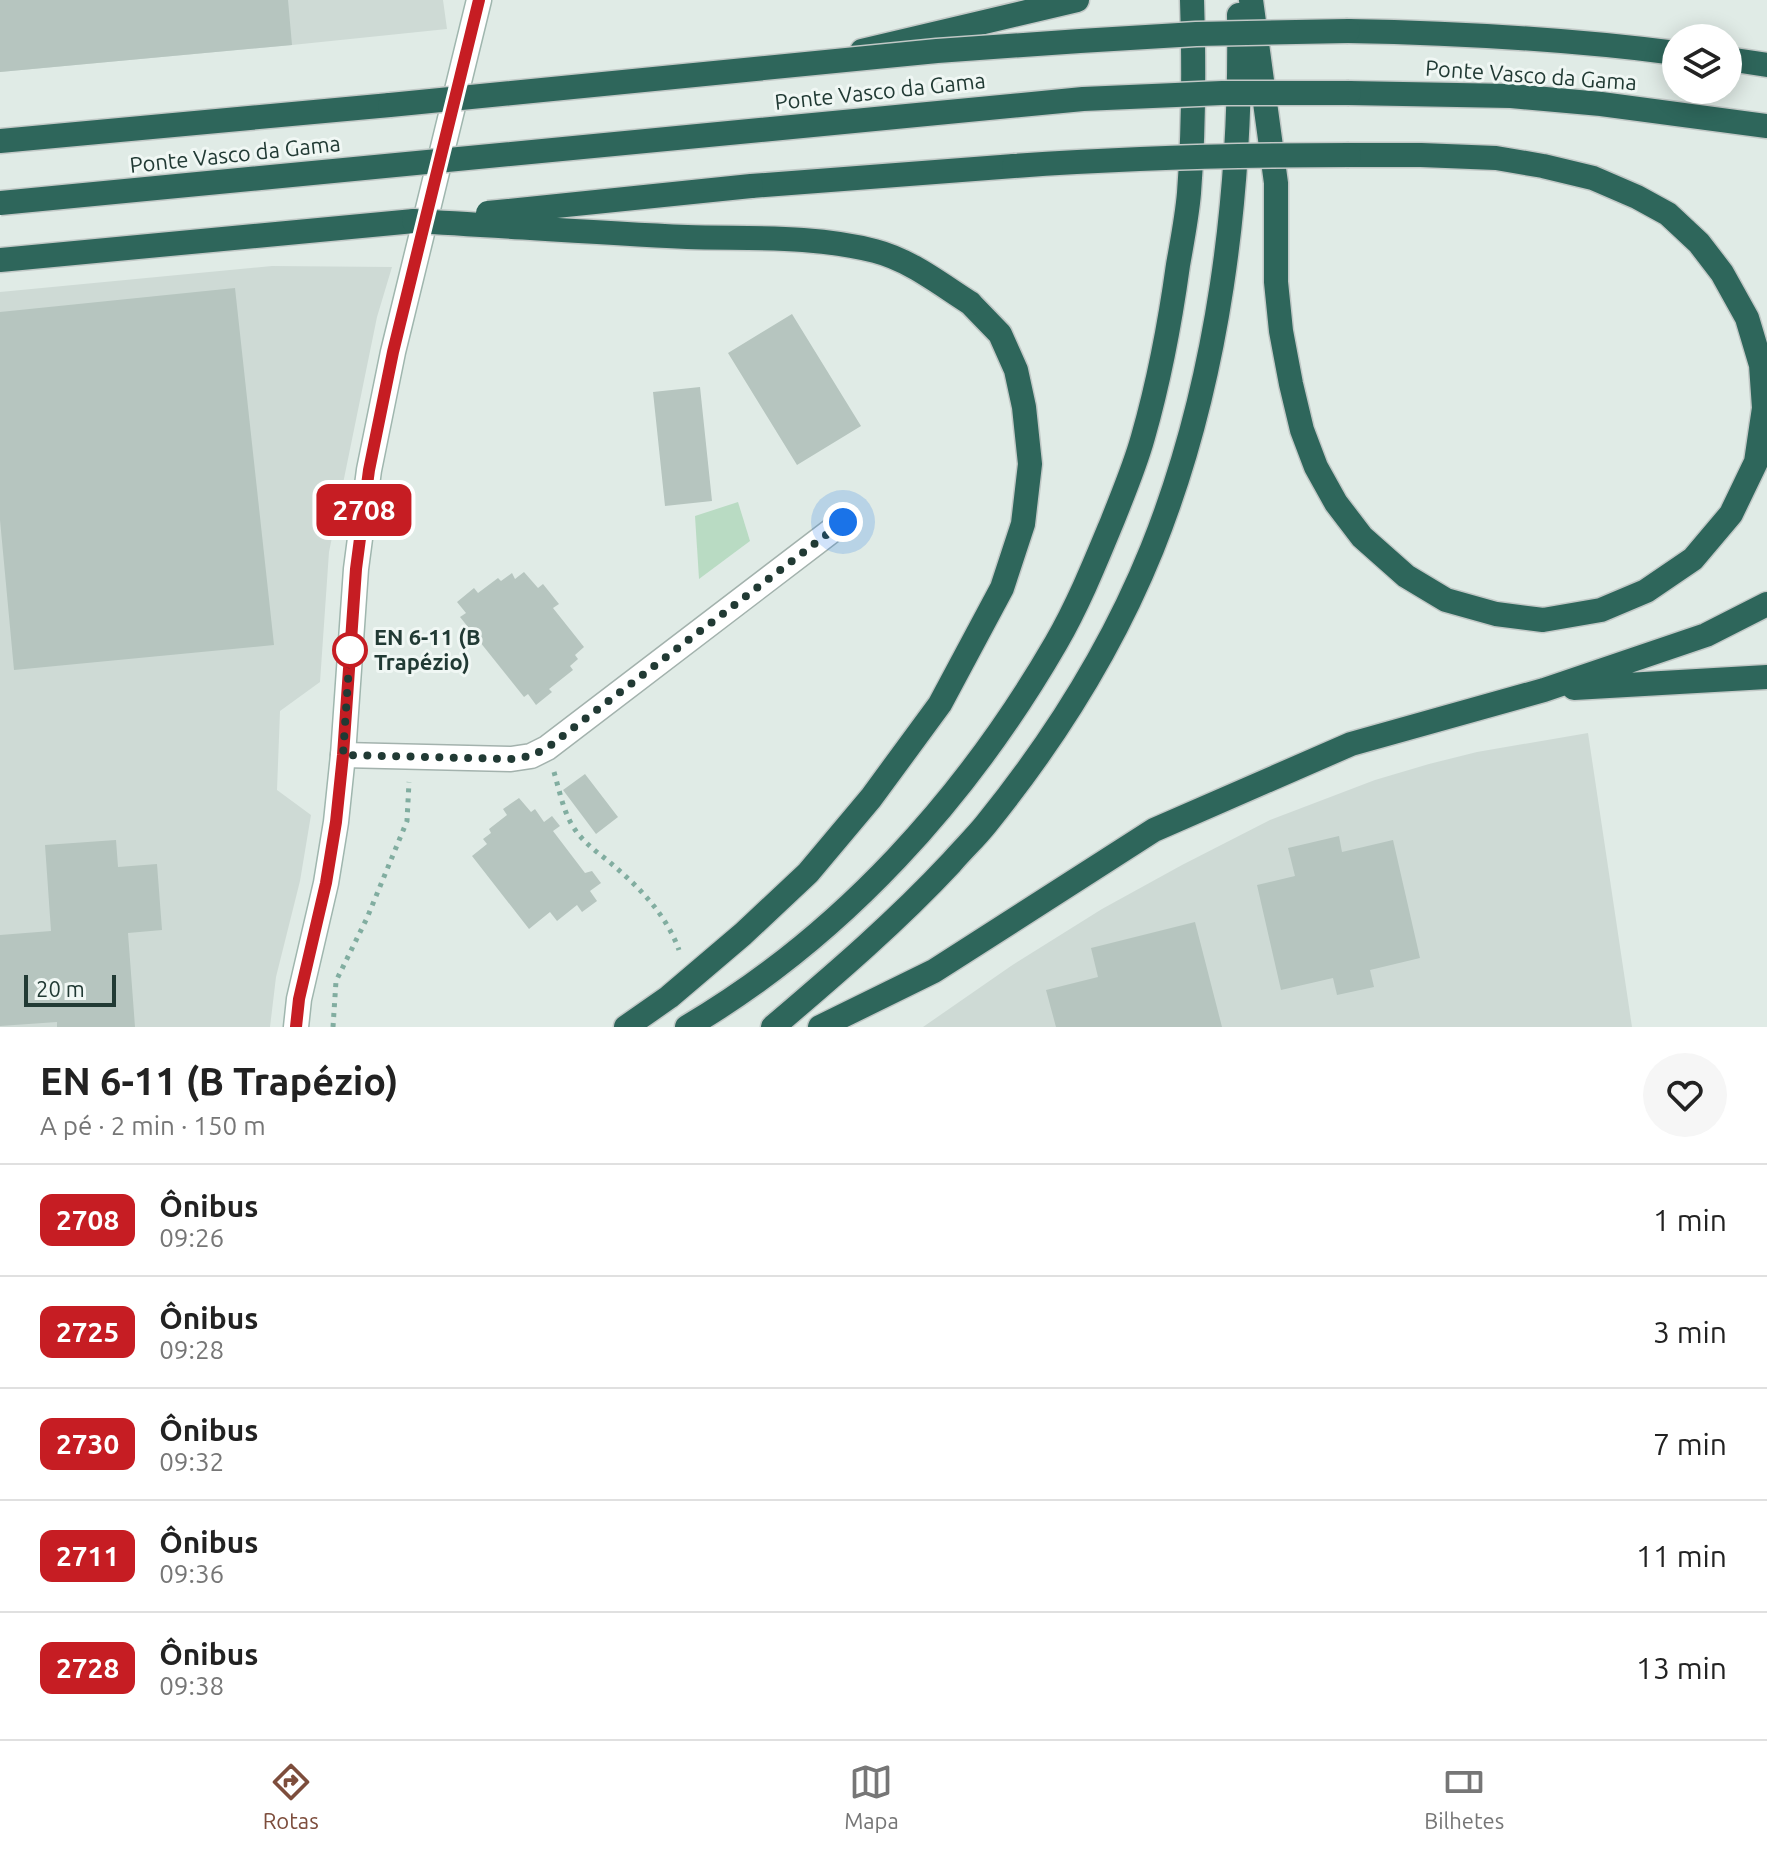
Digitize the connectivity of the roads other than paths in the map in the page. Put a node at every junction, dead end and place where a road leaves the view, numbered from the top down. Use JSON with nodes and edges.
{"nodes":[{"id":1,"x":479,"y":0,"type":"edge"},
{"id":2,"x":1077,"y":0,"type":"edge"},
{"id":3,"x":1192,"y":0,"type":"edge"},
{"id":4,"x":1238,"y":0,"type":"edge"},
{"id":5,"x":1251,"y":0,"type":"edge"},
{"id":6,"x":1662,"y":52,"type":"edge"},
{"id":7,"x":802,"y":65,"type":"junction"},
{"id":8,"x":1767,"y":126,"type":"edge"},
{"id":9,"x":0,"y":141,"type":"edge"},
{"id":10,"x":0,"y":203,"type":"edge"},
{"id":11,"x":414,"y":221,"type":"junction"},
{"id":12,"x":0,"y":260,"type":"edge"},
{"id":13,"x":843,"y":522,"type":"dead end"},
{"id":14,"x":1767,"y":604,"type":"edge"},
{"id":15,"x":1767,"y":677,"type":"edge"},
{"id":16,"x":1544,"y":690,"type":"junction"},
{"id":17,"x":343,"y":755,"type":"junction"},
{"id":18,"x":296,"y":1027,"type":"edge"},
{"id":19,"x":626,"y":1027,"type":"edge"},
{"id":20,"x":687,"y":1027,"type":"edge"},
{"id":21,"x":773,"y":1027,"type":"edge"},
{"id":22,"x":820,"y":1027,"type":"edge"}],
"edges":[{"from":1,"to":17,"type":"street"},
{"from":2,"to":7,"type":"highway","bridge":true},
{"from":3,"to":20,"type":"highway"},
{"from":4,"to":21,"type":"highway"},
{"from":5,"to":11,"type":"highway","bridge":true},
{"from":6,"to":7,"type":"highway","name":"Ponte Vasco da Gama","bridge":true},
{"from":7,"to":9,"type":"highway","name":"Ponte Vasco da Gama","bridge":true},
{"from":8,"to":10,"type":"highway","name":"Ponte Vasco da Gama","bridge":true},
{"from":11,"to":12,"type":"highway"},
{"from":11,"to":19,"type":"highway","bridge":true},
{"from":13,"to":17,"type":"street"},
{"from":14,"to":16,"type":"highway"},
{"from":15,"to":16,"type":"highway"},
{"from":16,"to":22,"type":"highway"},
{"from":17,"to":18,"type":"street"}]}
